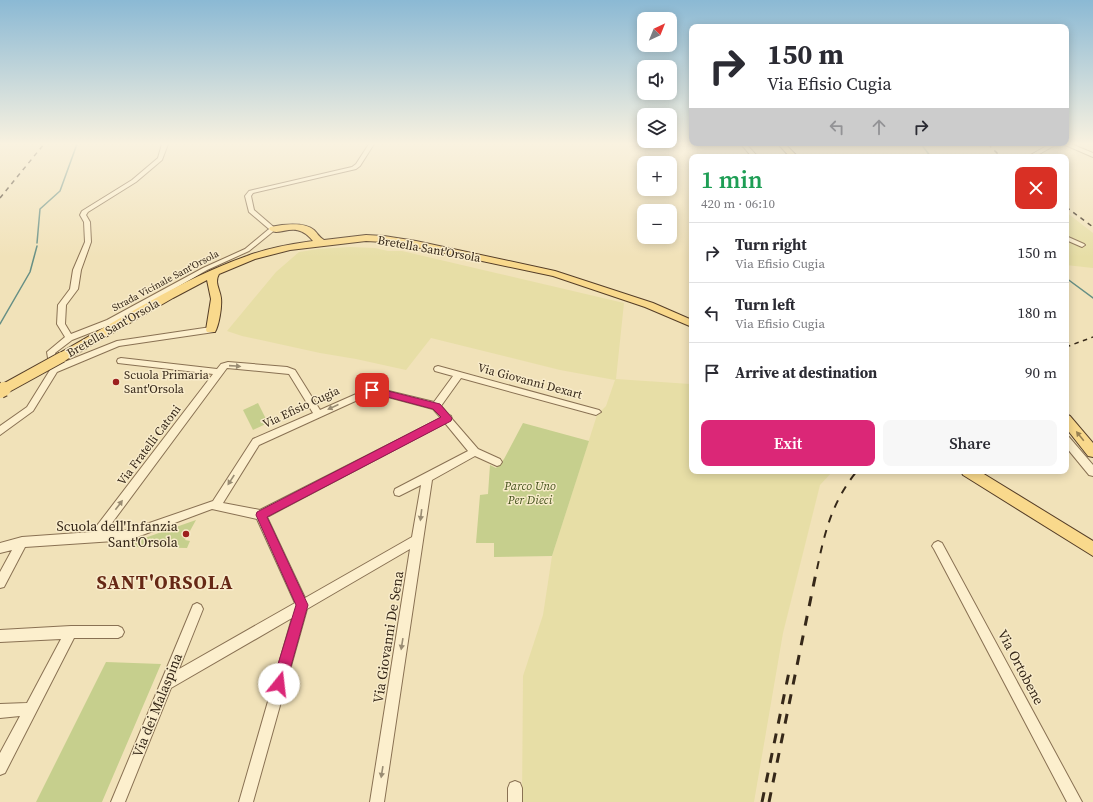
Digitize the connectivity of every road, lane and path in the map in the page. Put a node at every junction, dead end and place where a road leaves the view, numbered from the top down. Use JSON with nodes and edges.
{"nodes":[{"id":1,"x":133,"y":181,"type":"edge"},
{"id":2,"x":296,"y":181,"type":"edge"},
{"id":3,"x":273,"y":229,"type":"junction"},
{"id":4,"x":313,"y":235,"type":"junction"},
{"id":5,"x":1069,"y":240,"type":"edge"},
{"id":6,"x":322,"y":242,"type":"junction"},
{"id":7,"x":305,"y":245,"type":"junction"},
{"id":8,"x":1082,"y":246,"type":"dead end"},
{"id":9,"x":215,"y":272,"type":"junction"},
{"id":10,"x":190,"y":284,"type":"junction"},
{"id":11,"x":211,"y":284,"type":"junction"},
{"id":12,"x":689,"y":323,"type":"edge"},
{"id":13,"x":211,"y":330,"type":"joint"},
{"id":14,"x":69,"y":338,"type":"junction"},
{"id":15,"x":121,"y":361,"type":"dead end"},
{"id":16,"x":438,"y":368,"type":"dead end"},
{"id":17,"x":54,"y":370,"type":"junction"},
{"id":18,"x":219,"y":372,"type":"junction"},
{"id":19,"x":458,"y":374,"type":"junction"},
{"id":20,"x":0,"y":391,"type":"edge"},
{"id":21,"x":436,"y":406,"type":"junction"},
{"id":22,"x":596,"y":412,"type":"dead end"},
{"id":23,"x":318,"y":414,"type":"junction"},
{"id":24,"x":448,"y":418,"type":"junction"},
{"id":25,"x":1069,"y":423,"type":"edge"},
{"id":26,"x":0,"y":431,"type":"edge"},
{"id":27,"x":1069,"y":444,"type":"edge"},
{"id":28,"x":474,"y":452,"type":"junction"},
{"id":29,"x":1093,"y":452,"type":"edge"},
{"id":30,"x":497,"y":462,"type":"dead end"},
{"id":31,"x":1093,"y":472,"type":"edge"},
{"id":32,"x":973,"y":474,"type":"edge"},
{"id":33,"x":426,"y":477,"type":"junction"},
{"id":34,"x":399,"y":492,"type":"dead end"},
{"id":35,"x":216,"y":505,"type":"junction"},
{"id":36,"x":261,"y":515,"type":"junction"},
{"id":37,"x":95,"y":537,"type":"junction"},
{"id":38,"x":418,"y":539,"type":"junction"},
{"id":39,"x":22,"y":542,"type":"junction"},
{"id":40,"x":938,"y":546,"type":"dead end"},
{"id":41,"x":0,"y":548,"type":"edge"},
{"id":42,"x":1093,"y":549,"type":"edge"},
{"id":43,"x":0,"y":583,"type":"edge"},
{"id":44,"x":302,"y":605,"type":"junction"},
{"id":45,"x":197,"y":609,"type":"dead end"},
{"id":46,"x":70,"y":632,"type":"junction"},
{"id":47,"x":118,"y":632,"type":"dead end"},
{"id":48,"x":0,"y":636,"type":"edge"},
{"id":49,"x":167,"y":683,"type":"junction"},
{"id":50,"x":31,"y":709,"type":"junction"},
{"id":51,"x":0,"y":711,"type":"edge"},
{"id":52,"x":0,"y":768,"type":"edge"},
{"id":53,"x":118,"y":802,"type":"edge"},
{"id":54,"x":246,"y":802,"type":"edge"},
{"id":55,"x":377,"y":802,"type":"edge"},
{"id":56,"x":1075,"y":802,"type":"edge"}],
"edges":[{"from":1,"to":14,"type":"street"},
{"from":2,"to":3,"type":"street"},
{"from":3,"to":4,"type":"main road"},
{"from":3,"to":14,"type":"street","name":"Strada Vicinale Sant'Orsola"},
{"from":4,"to":6,"type":"main road"},
{"from":4,"to":7,"type":"main road"},
{"from":5,"to":8,"type":"street"},
{"from":6,"to":7,"type":"main road","name":"Bretella Sant'Orsola"},
{"from":6,"to":12,"type":"main road","name":"Bretella Sant'Orsola"},
{"from":7,"to":9,"type":"main road","name":"Bretella Sant'Orsola"},
{"from":9,"to":10,"type":"main road","name":"Bretella Sant'Orsola"},
{"from":9,"to":11,"type":"main road"},
{"from":10,"to":11,"type":"main road"},
{"from":10,"to":20,"type":"main road","name":"Bretella Sant'Orsola","bridge":true},
{"from":11,"to":13,"type":"main road"},
{"from":13,"to":17,"type":"street"},
{"from":14,"to":17,"type":"street","name":"Strada Vicinale Sant'Orsola"},
{"from":15,"to":18,"type":"street"},
{"from":16,"to":19,"type":"street","name":"Via Giovanni Dexart"},
{"from":17,"to":26,"type":"street"},
{"from":18,"to":23,"type":"street","one_way":true},
{"from":37,"to":18,"type":"street","name":"Via Fratelli Catoni","one_way":true},
{"from":19,"to":21,"type":"street","name":"Via Giovanni Dexart"},
{"from":19,"to":22,"type":"street","name":"Via Giovanni Dexart"},
{"from":21,"to":23,"type":"street","name":"Via Efisio Cugia","one_way":true},
{"from":21,"to":24,"type":"street"},
{"from":23,"to":35,"type":"street","name":"Via Efisio Cugia","one_way":true},
{"from":24,"to":28,"type":"street"},
{"from":24,"to":36,"type":"street"},
{"from":29,"to":25,"type":"main road","one_way":true},
{"from":27,"to":31,"type":"street"},
{"from":28,"to":30,"type":"street"},
{"from":28,"to":33,"type":"street"},
{"from":32,"to":42,"type":"main road"},
{"from":33,"to":34,"type":"street"},
{"from":33,"to":38,"type":"street","name":"Via Giovanni De Sena","one_way":true},
{"from":35,"to":36,"type":"street"},
{"from":35,"to":37,"type":"street"},
{"from":36,"to":44,"type":"street"},
{"from":37,"to":39,"type":"street"},
{"from":38,"to":44,"type":"street"},
{"from":38,"to":55,"type":"street","name":"Via Giovanni De Sena","one_way":true},
{"from":39,"to":41,"type":"street"},
{"from":39,"to":43,"type":"street"},
{"from":40,"to":56,"type":"street","name":"Via Ortobene"},
{"from":44,"to":49,"type":"street"},
{"from":44,"to":54,"type":"street"},
{"from":45,"to":49,"type":"street","name":"Via dei Malaspina"},
{"from":46,"to":47,"type":"street"},
{"from":46,"to":48,"type":"street"},
{"from":46,"to":50,"type":"street"},
{"from":49,"to":53,"type":"street","name":"Via dei Malaspina"},
{"from":50,"to":51,"type":"street"},
{"from":50,"to":52,"type":"street"}]}
